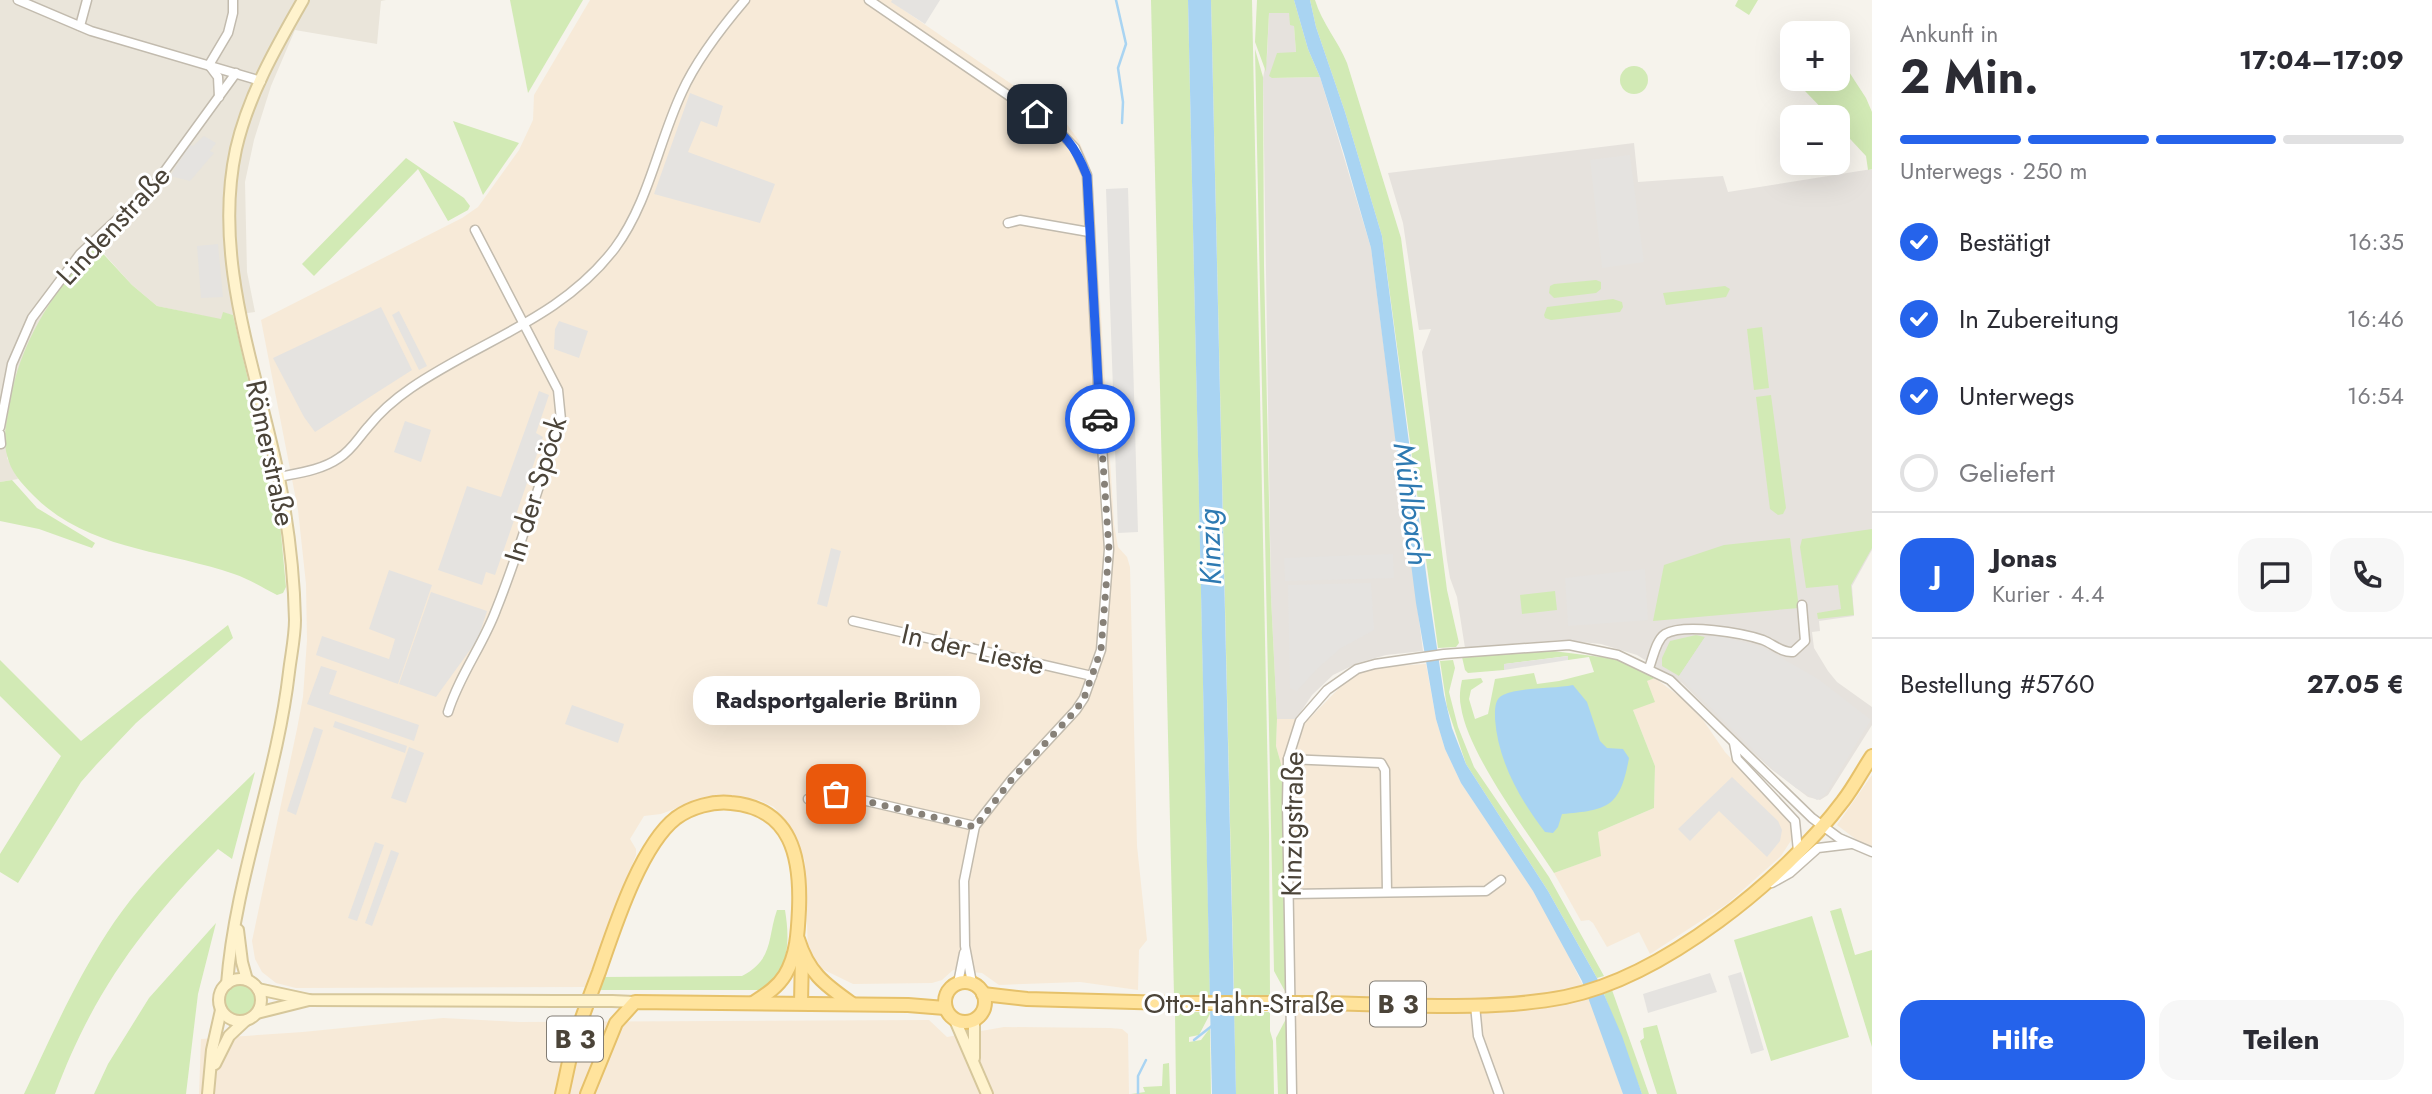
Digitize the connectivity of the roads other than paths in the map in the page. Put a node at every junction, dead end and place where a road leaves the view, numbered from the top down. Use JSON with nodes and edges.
{"nodes":[{"id":1,"x":18,"y":0,"type":"edge"},
{"id":2,"x":87,"y":0,"type":"edge"},
{"id":3,"x":233,"y":0,"type":"edge"},
{"id":4,"x":303,"y":0,"type":"edge"},
{"id":5,"x":745,"y":0,"type":"edge"},
{"id":6,"x":869,"y":0,"type":"edge"},
{"id":7,"x":80,"y":26,"type":"junction"},
{"id":8,"x":209,"y":65,"type":"junction"},
{"id":9,"x":236,"y":74,"type":"junction"},
{"id":10,"x":261,"y":81,"type":"junction"},
{"id":11,"x":219,"y":97,"type":"junction"},
{"id":12,"x":1008,"y":223,"type":"dead end"},
{"id":13,"x":475,"y":230,"type":"dead end"},
{"id":14,"x":1089,"y":232,"type":"junction"},
{"id":15,"x":525,"y":325,"type":"junction"},
{"id":16,"x":0,"y":427,"type":"edge"},
{"id":17,"x":0,"y":434,"type":"edge"},
{"id":18,"x":1,"y":444,"type":"edge"},
{"id":19,"x":279,"y":477,"type":"junction"},
{"id":20,"x":1802,"y":605,"type":"dead end"},
{"id":21,"x":853,"y":621,"type":"dead end"},
{"id":22,"x":1649,"y":668,"type":"junction"},
{"id":23,"x":1092,"y":676,"type":"junction"},
{"id":24,"x":448,"y":712,"type":"dead end"},
{"id":25,"x":1734,"y":743,"type":"junction"},
{"id":26,"x":1872,"y":756,"type":"edge"},
{"id":27,"x":1288,"y":760,"type":"junction"},
{"id":28,"x":808,"y":799,"type":"dead end"},
{"id":29,"x":1822,"y":826,"type":"junction"},
{"id":30,"x":975,"y":827,"type":"junction"},
{"id":31,"x":1851,"y":844,"type":"junction"},
{"id":32,"x":1798,"y":851,"type":"junction"},
{"id":33,"x":1872,"y":852,"type":"edge"},
{"id":34,"x":1501,"y":880,"type":"dead end"},
{"id":35,"x":1759,"y":890,"type":"junction"},
{"id":36,"x":1387,"y":892,"type":"junction"},
{"id":37,"x":1290,"y":894,"type":"junction"},
{"id":38,"x":236,"y":917,"type":"junction"},
{"id":39,"x":798,"y":939,"type":"junction"},
{"id":40,"x":965,"y":946,"type":"junction"},
{"id":41,"x":802,"y":953,"type":"junction"},
{"id":42,"x":247,"y":980,"type":"junction"},
{"id":43,"x":958,"y":983,"type":"junction"},
{"id":44,"x":972,"y":983,"type":"junction"},
{"id":45,"x":227,"y":984,"type":"junction"},
{"id":46,"x":258,"y":989,"type":"junction"},
{"id":47,"x":983,"y":994,"type":"junction"},
{"id":48,"x":1027,"y":999,"type":"junction"},
{"id":49,"x":309,"y":1000,"type":"junction"},
{"id":50,"x":635,"y":1002,"type":"junction"},
{"id":51,"x":945,"y":1002,"type":"junction"},
{"id":52,"x":753,"y":1003,"type":"junction"},
{"id":53,"x":801,"y":1003,"type":"junction"},
{"id":54,"x":851,"y":1003,"type":"junction"},
{"id":55,"x":1475,"y":1005,"type":"junction"},
{"id":56,"x":984,"y":1008,"type":"junction"},
{"id":57,"x":221,"y":1010,"type":"junction"},
{"id":58,"x":257,"y":1013,"type":"junction"},
{"id":59,"x":955,"y":1020,"type":"junction"},
{"id":60,"x":974,"y":1020,"type":"junction"},
{"id":61,"x":246,"y":1021,"type":"junction"},
{"id":62,"x":974,"y":1060,"type":"junction"},
{"id":63,"x":208,"y":1089,"type":"edge"},
{"id":64,"x":562,"y":1094,"type":"edge"},
{"id":65,"x":587,"y":1094,"type":"edge"},
{"id":66,"x":987,"y":1094,"type":"edge"},
{"id":67,"x":1292,"y":1094,"type":"edge"},
{"id":68,"x":1499,"y":1094,"type":"edge"}],
"edges":[{"from":1,"to":7,"type":"street"},
{"from":2,"to":7,"type":"street"},
{"from":3,"to":8,"type":"street"},
{"from":4,"to":10,"type":"street","name":"Römerstraße"},
{"from":5,"to":15,"type":"street"},
{"from":6,"to":14,"type":"street"},
{"from":7,"to":8,"type":"street"},
{"from":8,"to":9,"type":"street"},
{"from":8,"to":11,"type":"street"},
{"from":9,"to":10,"type":"street"},
{"from":9,"to":11,"type":"street","name":"Lindenstraße"},
{"from":10,"to":19,"type":"street","name":"Römerstraße"},
{"from":11,"to":16,"type":"street","name":"Lindenstraße"},
{"from":12,"to":14,"type":"street"},
{"from":13,"to":15,"type":"street","name":"In der Spöck"},
{"from":14,"to":23,"type":"street"},
{"from":15,"to":19,"type":"street"},
{"from":15,"to":24,"type":"street","name":"In der Spöck"},
{"from":17,"to":18,"type":"street"},
{"from":19,"to":38,"type":"street","name":"Römerstraße"},
{"from":20,"to":22,"type":"street"},
{"from":21,"to":23,"type":"street","name":"In der Lieste"},
{"from":22,"to":25,"type":"street","name":"Kinzigstraße"},
{"from":22,"to":27,"type":"street","name":"Kinzigstraße"},
{"from":23,"to":30,"type":"street"},
{"from":25,"to":29,"type":"street","name":"Kinzigstraße"},
{"from":25,"to":32,"type":"street"},
{"from":26,"to":29,"type":"main road","name":"Otto-Hahn-Straße","number":"B 3"},
{"from":27,"to":36,"type":"street"},
{"from":27,"to":37,"type":"street","name":"Kinzigstraße"},
{"from":28,"to":30,"type":"street"},
{"from":29,"to":31,"type":"street","name":"Kinzigstraße"},
{"from":29,"to":32,"type":"main road","name":"Otto-Hahn-Straße","number":"B 3"},
{"from":30,"to":40,"type":"street"},
{"from":31,"to":33,"type":"street","name":"Kinzigstraße"},
{"from":31,"to":35,"type":"street"},
{"from":32,"to":35,"type":"main road","name":"Otto-Hahn-Straße","number":"B 3"},
{"from":34,"to":36,"type":"street"},
{"from":35,"to":55,"type":"main road","name":"Otto-Hahn-Straße","number":"B 3"},
{"from":36,"to":37,"type":"street"},
{"from":37,"to":67,"type":"street","name":"Kinzigstraße"},
{"from":38,"to":42,"type":"street","name":"Römerstraße"},
{"from":38,"to":45,"type":"street","name":"Römerstraße"},
{"from":39,"to":41,"type":"main road","number":"B 3"},
{"from":39,"to":52,"type":"main road","number":"B 3"},
{"from":39,"to":64,"type":"main road","number":"B 3"},
{"from":40,"to":43,"type":"street"},
{"from":40,"to":44,"type":"street"},
{"from":41,"to":53,"type":"main road","number":"B 3"},
{"from":41,"to":54,"type":"main road","number":"B 3"},
{"from":42,"to":45,"type":"street"},
{"from":42,"to":46,"type":"street"},
{"from":43,"to":44,"type":"main road"},
{"from":43,"to":51,"type":"main road"},
{"from":44,"to":47,"type":"main road"},
{"from":45,"to":57,"type":"street"},
{"from":46,"to":49,"type":"street"},
{"from":46,"to":58,"type":"street"},
{"from":47,"to":48,"type":"main road","name":"Otto-Hahn-Straße","number":"B 3"},
{"from":47,"to":56,"type":"main road"},
{"from":48,"to":55,"type":"main road","name":"Otto-Hahn-Straße","number":"B 3","bridge":true},
{"from":48,"to":56,"type":"main road","name":"Otto-Hahn-Straße","number":"B 3"},
{"from":49,"to":50,"type":"street","bridge":true},
{"from":49,"to":58,"type":"street"},
{"from":50,"to":52,"type":"main road","number":"B 3"},
{"from":50,"to":65,"type":"main road","number":"B 3"},
{"from":51,"to":54,"type":"main road","number":"B 3"},
{"from":51,"to":59,"type":"main road"},
{"from":52,"to":53,"type":"main road","number":"B 3"},
{"from":53,"to":54,"type":"main road","number":"B 3"},
{"from":55,"to":68,"type":"street"},
{"from":56,"to":60,"type":"main road"},
{"from":57,"to":61,"type":"street"},
{"from":57,"to":63,"type":"street"},
{"from":58,"to":61,"type":"street"},
{"from":59,"to":60,"type":"main road"},
{"from":59,"to":62,"type":"street"},
{"from":60,"to":62,"type":"street"},
{"from":61,"to":63,"type":"street"},
{"from":62,"to":66,"type":"street"}]}
